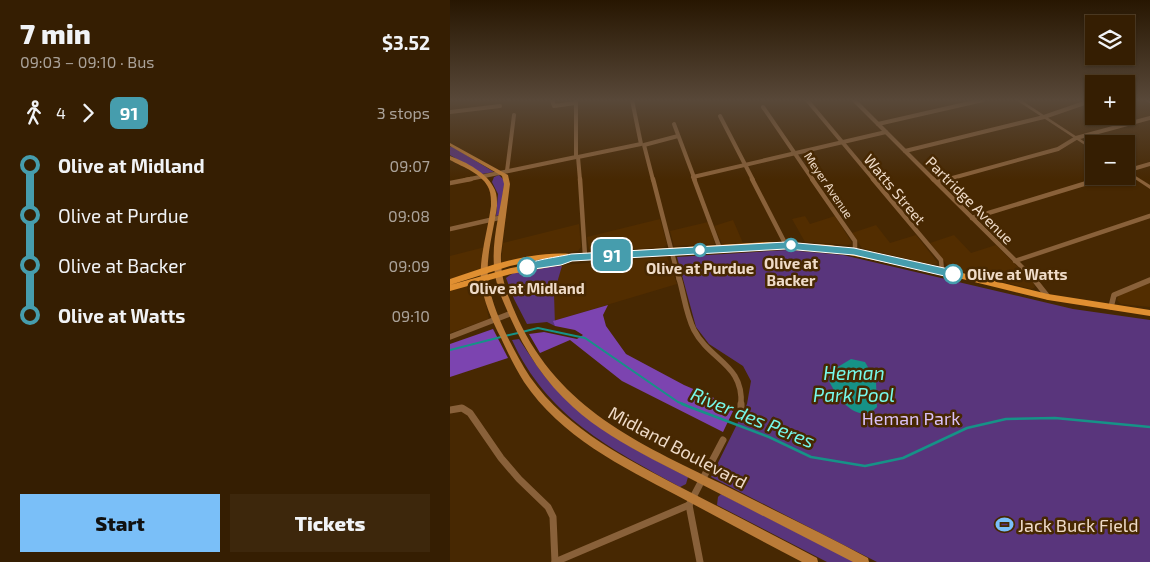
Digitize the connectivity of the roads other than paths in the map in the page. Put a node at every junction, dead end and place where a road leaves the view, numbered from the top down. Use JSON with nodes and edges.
{"nodes":[{"id":1,"x":512,"y":126,"type":"edge"},
{"id":2,"x":576,"y":126,"type":"edge"},
{"id":3,"x":639,"y":126,"type":"edge"},
{"id":4,"x":675,"y":126,"type":"edge"},
{"id":5,"x":725,"y":126,"type":"edge"},
{"id":6,"x":777,"y":126,"type":"edge"},
{"id":7,"x":828,"y":126,"type":"edge"},
{"id":8,"x":880,"y":126,"type":"edge"},
{"id":9,"x":1006,"y":126,"type":"edge"},
{"id":10,"x":1058,"y":126,"type":"edge"},
{"id":11,"x":1120,"y":126,"type":"edge"},
{"id":12,"x":886,"y":132,"type":"junction"},
{"id":13,"x":678,"y":136,"type":"junction"},
{"id":14,"x":1076,"y":138,"type":"junction"},
{"id":15,"x":841,"y":142,"type":"junction"},
{"id":16,"x":643,"y":144,"type":"junction"},
{"id":17,"x":1085,"y":144,"type":"edge"},
{"id":18,"x":451,"y":145,"type":"edge"},
{"id":19,"x":905,"y":151,"type":"junction"},
{"id":20,"x":795,"y":152,"type":"junction"},
{"id":21,"x":577,"y":157,"type":"junction"},
{"id":22,"x":450,"y":158,"type":"edge"},
{"id":23,"x":745,"y":164,"type":"junction"},
{"id":24,"x":1150,"y":164,"type":"edge"},
{"id":25,"x":1135,"y":168,"type":"edge"},
{"id":26,"x":504,"y":172,"type":"junction"},
{"id":27,"x":483,"y":176,"type":"junction"},
{"id":28,"x":693,"y":177,"type":"junction"},
{"id":29,"x":1135,"y":177,"type":"edge"},
{"id":30,"x":936,"y":182,"type":"junction"},
{"id":31,"x":450,"y":183,"type":"edge"},
{"id":32,"x":1085,"y":183,"type":"edge"},
{"id":33,"x":1150,"y":187,"type":"edge"},
{"id":34,"x":1150,"y":216,"type":"edge"},
{"id":35,"x":503,"y":217,"type":"junction"},
{"id":36,"x":972,"y":218,"type":"junction"},
{"id":37,"x":491,"y":220,"type":"junction"},
{"id":38,"x":450,"y":229,"type":"edge"},
{"id":39,"x":786,"y":245,"type":"junction"},
{"id":40,"x":720,"y":249,"type":"junction"},
{"id":41,"x":671,"y":252,"type":"junction"},
{"id":42,"x":854,"y":252,"type":"junction"},
{"id":43,"x":585,"y":256,"type":"junction"},
{"id":44,"x":1015,"y":261,"type":"junction"},
{"id":45,"x":498,"y":271,"type":"junction"},
{"id":46,"x":942,"y":271,"type":"junction"},
{"id":47,"x":484,"y":275,"type":"junction"},
{"id":48,"x":1150,"y":280,"type":"edge"},
{"id":49,"x":450,"y":282,"type":"edge"},
{"id":50,"x":450,"y":288,"type":"edge"},
{"id":51,"x":1048,"y":297,"type":"junction"},
{"id":52,"x":1111,"y":308,"type":"junction"},
{"id":53,"x":512,"y":313,"type":"junction"},
{"id":54,"x":1150,"y":313,"type":"edge"},
{"id":55,"x":499,"y":323,"type":"junction"},
{"id":56,"x":450,"y":337,"type":"edge"},
{"id":57,"x":741,"y":407,"type":"dead end"},
{"id":58,"x":450,"y":410,"type":"edge"},
{"id":59,"x":724,"y":440,"type":"dead end"},
{"id":60,"x":702,"y":479,"type":"junction"},
{"id":61,"x":690,"y":502,"type":"junction"},
{"id":62,"x":555,"y":562,"type":"edge"},
{"id":63,"x":700,"y":562,"type":"edge"},
{"id":64,"x":813,"y":562,"type":"edge"},
{"id":65,"x":864,"y":562,"type":"edge"}],
"edges":[{"from":1,"to":26,"type":"street"},
{"from":2,"to":21,"type":"street"},
{"from":3,"to":16,"type":"street"},
{"from":4,"to":13,"type":"street"},
{"from":5,"to":23,"type":"street"},
{"from":6,"to":20,"type":"street","name":"Meyer Avenue"},
{"from":7,"to":15,"type":"street","name":"Watts Street"},
{"from":8,"to":12,"type":"street","name":"Partridge Avenue"},
{"from":9,"to":19,"type":"street"},
{"from":10,"to":14,"type":"street"},
{"from":11,"to":14,"type":"street"},
{"from":12,"to":15,"type":"street"},
{"from":12,"to":19,"type":"street","name":"Partridge Avenue"},
{"from":13,"to":16,"type":"street"},
{"from":13,"to":28,"type":"street"},
{"from":14,"to":17,"type":"street"},
{"from":14,"to":30,"type":"street"},
{"from":15,"to":20,"type":"street"},
{"from":15,"to":46,"type":"street","name":"Watts Street"},
{"from":16,"to":21,"type":"street"},
{"from":16,"to":41,"type":"street"},
{"from":18,"to":26,"type":"main road"},
{"from":19,"to":30,"type":"street","name":"Partridge Avenue"},
{"from":20,"to":23,"type":"street"},
{"from":20,"to":42,"type":"street","name":"Meyer Avenue"},
{"from":21,"to":26,"type":"street"},
{"from":21,"to":43,"type":"street"},
{"from":22,"to":27,"type":"main road"},
{"from":23,"to":28,"type":"street"},
{"from":23,"to":39,"type":"street"},
{"from":24,"to":25,"type":"street"},
{"from":26,"to":27,"type":"street"},
{"from":26,"to":35,"type":"main road","name":"Midland Boulevard"},
{"from":27,"to":31,"type":"street"},
{"from":27,"to":37,"type":"main road"},
{"from":28,"to":40,"type":"street"},
{"from":29,"to":33,"type":"street"},
{"from":30,"to":36,"type":"street","name":"Partridge Avenue"},
{"from":32,"to":36,"type":"street"},
{"from":34,"to":44,"type":"street"},
{"from":35,"to":37,"type":"street"},
{"from":35,"to":45,"type":"main road","name":"Midland Boulevard"},
{"from":36,"to":44,"type":"street","name":"Partridge Avenue"},
{"from":37,"to":38,"type":"street"},
{"from":37,"to":47,"type":"main road"},
{"from":39,"to":40,"type":"main road"},
{"from":39,"to":42,"type":"main road"},
{"from":40,"to":41,"type":"main road"},
{"from":41,"to":43,"type":"main road"},
{"from":41,"to":57,"type":"street"},
{"from":42,"to":46,"type":"main road"},
{"from":43,"to":45,"type":"main road"},
{"from":44,"to":51,"type":"street","name":"Partridge Avenue"},
{"from":45,"to":47,"type":"main road"},
{"from":45,"to":53,"type":"main road","name":"Midland Boulevard"},
{"from":46,"to":51,"type":"main road"},
{"from":47,"to":49,"type":"main road"},
{"from":47,"to":50,"type":"main road"},
{"from":47,"to":55,"type":"main road"},
{"from":48,"to":52,"type":"street"},
{"from":51,"to":52,"type":"main road"},
{"from":52,"to":54,"type":"main road"},
{"from":53,"to":55,"type":"street"},
{"from":53,"to":60,"type":"main road","name":"Midland Boulevard"},
{"from":55,"to":56,"type":"street"},
{"from":55,"to":61,"type":"main road"},
{"from":58,"to":62,"type":"street"},
{"from":59,"to":60,"type":"street"},
{"from":60,"to":61,"type":"street"},
{"from":60,"to":65,"type":"main road","name":"Midland Boulevard"},
{"from":61,"to":62,"type":"street"},
{"from":61,"to":63,"type":"street"},
{"from":61,"to":64,"type":"main road"}]}
